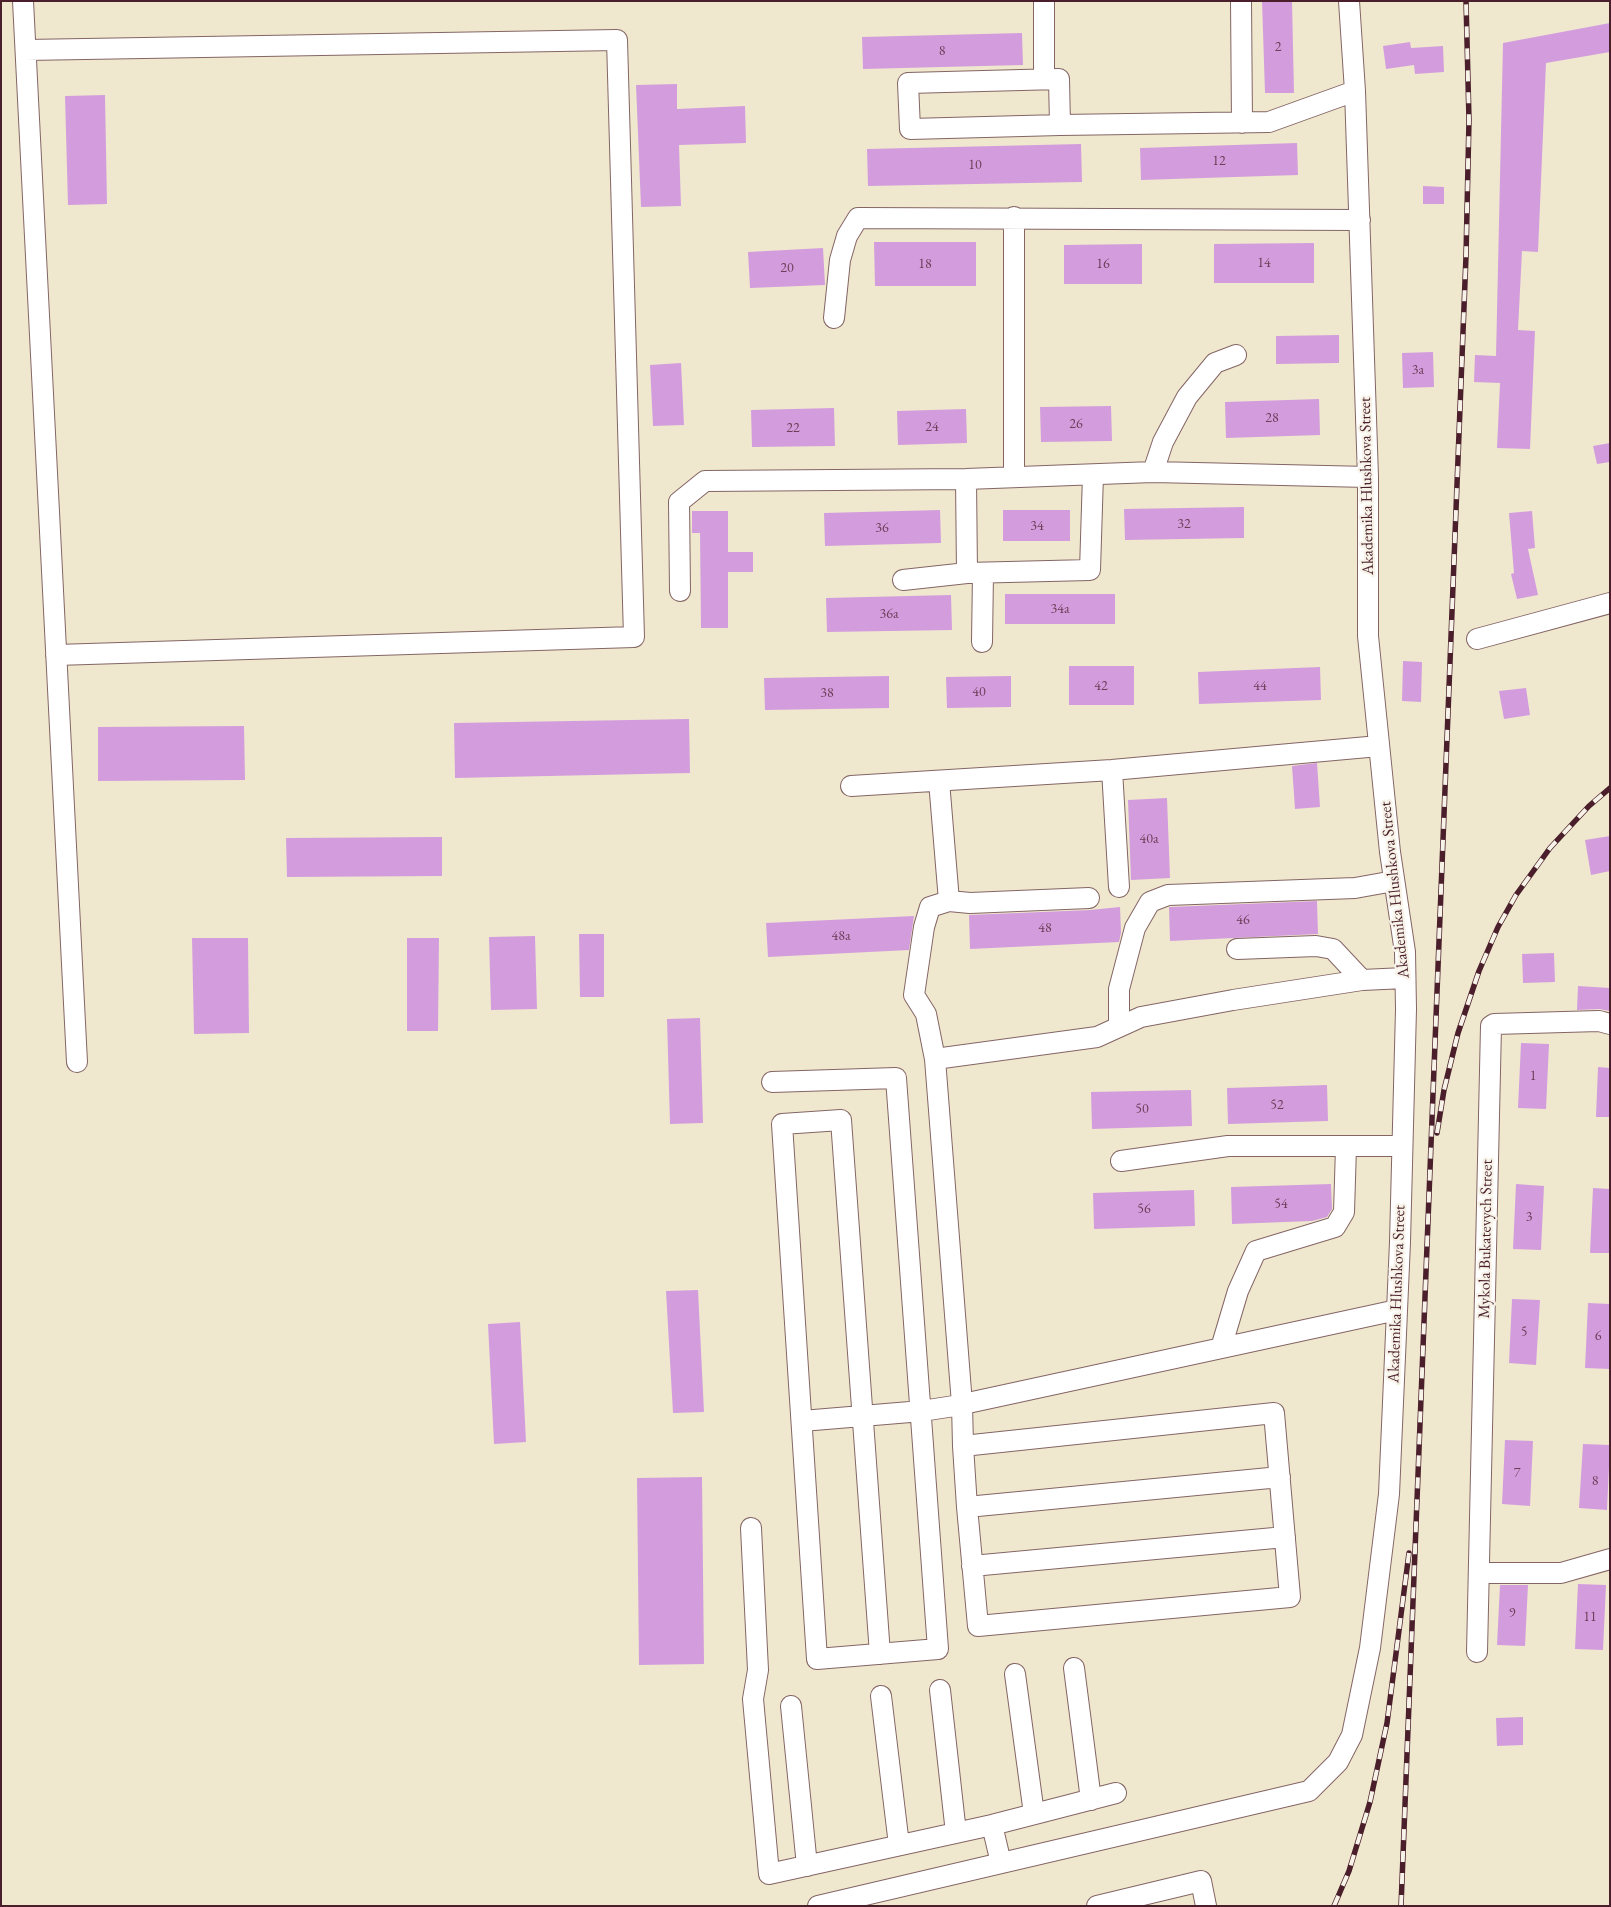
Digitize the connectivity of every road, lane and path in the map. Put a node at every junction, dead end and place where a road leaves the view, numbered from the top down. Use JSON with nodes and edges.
{"nodes":[{"id":1,"x":23,"y":1,"type":"edge"},
{"id":2,"x":1044,"y":1,"type":"edge"},
{"id":3,"x":1241,"y":1,"type":"edge"},
{"id":4,"x":1349,"y":1,"type":"edge"},
{"id":5,"x":26,"y":50,"type":"junction"},
{"id":6,"x":1044,"y":79,"type":"junction"},
{"id":7,"x":1355,"y":91,"type":"junction"},
{"id":8,"x":1242,"y":123,"type":"junction"},
{"id":9,"x":1060,"y":125,"type":"junction"},
{"id":10,"x":1014,"y":217,"type":"junction"},
{"id":11,"x":1360,"y":220,"type":"junction"},
{"id":12,"x":834,"y":318,"type":"dead end"},
{"id":13,"x":1236,"y":355,"type":"dead end"},
{"id":14,"x":1154,"y":472,"type":"junction"},
{"id":15,"x":1093,"y":475,"type":"junction"},
{"id":16,"x":1014,"y":477,"type":"junction"},
{"id":17,"x":1368,"y":477,"type":"junction"},
{"id":18,"x":966,"y":479,"type":"junction"},
{"id":19,"x":975,"y":573,"type":"junction"},
{"id":20,"x":903,"y":580,"type":"dead end"},
{"id":21,"x":680,"y":591,"type":"dead end"},
{"id":22,"x":1610,"y":603,"type":"edge"},
{"id":23,"x":1476,"y":639,"type":"dead end"},
{"id":24,"x":982,"y":642,"type":"dead end"},
{"id":25,"x":56,"y":655,"type":"junction"},
{"id":26,"x":1379,"y":746,"type":"junction"},
{"id":27,"x":1112,"y":770,"type":"junction"},
{"id":28,"x":939,"y":781,"type":"junction"},
{"id":29,"x":850,"y":786,"type":"dead end"},
{"id":30,"x":1394,"y":881,"type":"junction"},
{"id":31,"x":1119,"y":887,"type":"dead end"},
{"id":32,"x":1089,"y":898,"type":"dead end"},
{"id":33,"x":950,"y":901,"type":"junction"},
{"id":34,"x":1237,"y":949,"type":"dead end"},
{"id":35,"x":1405,"y":978,"type":"junction"},
{"id":36,"x":1362,"y":980,"type":"junction"},
{"id":37,"x":1610,"y":1024,"type":"edge"},
{"id":38,"x":1119,"y":1027,"type":"junction"},
{"id":39,"x":935,"y":1059,"type":"junction"},
{"id":40,"x":77,"y":1062,"type":"dead end"},
{"id":41,"x":772,"y":1082,"type":"dead end"},
{"id":42,"x":1402,"y":1146,"type":"junction"},
{"id":43,"x":1346,"y":1147,"type":"junction"},
{"id":44,"x":1121,"y":1160,"type":"dead end"},
{"id":45,"x":1397,"y":1310,"type":"junction"},
{"id":46,"x":1220,"y":1348,"type":"junction"},
{"id":47,"x":958,"y":1405,"type":"junction"},
{"id":48,"x":922,"y":1411,"type":"junction"},
{"id":49,"x":863,"y":1416,"type":"junction"},
{"id":50,"x":802,"y":1422,"type":"junction"},
{"id":51,"x":963,"y":1446,"type":"junction"},
{"id":52,"x":1280,"y":1477,"type":"junction"},
{"id":53,"x":967,"y":1507,"type":"junction"},
{"id":54,"x":752,"y":1528,"type":"dead end"},
{"id":55,"x":1285,"y":1537,"type":"junction"},
{"id":56,"x":1610,"y":1559,"type":"edge"},
{"id":57,"x":972,"y":1566,"type":"junction"},
{"id":58,"x":1479,"y":1573,"type":"junction"},
{"id":59,"x":1477,"y":1652,"type":"dead end"},
{"id":60,"x":880,"y":1654,"type":"junction"},
{"id":61,"x":1074,"y":1668,"type":"dead end"},
{"id":62,"x":1015,"y":1674,"type":"dead end"},
{"id":63,"x":940,"y":1690,"type":"dead end"},
{"id":64,"x":881,"y":1696,"type":"dead end"},
{"id":65,"x":791,"y":1706,"type":"dead end"},
{"id":66,"x":1116,"y":1794,"type":"dead end"},
{"id":67,"x":1091,"y":1800,"type":"junction"},
{"id":68,"x":1034,"y":1814,"type":"junction"},
{"id":69,"x":992,"y":1825,"type":"junction"},
{"id":70,"x":956,"y":1833,"type":"junction"},
{"id":71,"x":899,"y":1845,"type":"junction"},
{"id":72,"x":1001,"y":1863,"type":"junction"},
{"id":73,"x":807,"y":1866,"type":"junction"},
{"id":74,"x":818,"y":1906,"type":"edge"},
{"id":75,"x":1096,"y":1906,"type":"edge"},
{"id":76,"x":1206,"y":1906,"type":"edge"}],
"edges":[{"from":1,"to":5,"type":"street"},
{"from":2,"to":6,"type":"street"},
{"from":3,"to":8,"type":"street"},
{"from":4,"to":7,"type":"street","name":"Akademika Hlushkova Street"},
{"from":5,"to":25,"type":"street"},
{"from":5,"to":25,"type":"street"},
{"from":6,"to":9,"type":"street"},
{"from":6,"to":9,"type":"street"},
{"from":7,"to":8,"type":"street"},
{"from":7,"to":11,"type":"street","name":"Akademika Hlushkova Street"},
{"from":8,"to":9,"type":"street"},
{"from":10,"to":11,"type":"street"},
{"from":10,"to":12,"type":"street"},
{"from":10,"to":16,"type":"street"},
{"from":11,"to":17,"type":"street","name":"Akademika Hlushkova Street"},
{"from":13,"to":14,"type":"street"},
{"from":14,"to":15,"type":"street"},
{"from":14,"to":17,"type":"street"},
{"from":15,"to":16,"type":"street"},
{"from":15,"to":19,"type":"street"},
{"from":16,"to":18,"type":"street"},
{"from":17,"to":26,"type":"street","name":"Akademika Hlushkova Street"},
{"from":18,"to":19,"type":"street"},
{"from":18,"to":21,"type":"street"},
{"from":19,"to":20,"type":"street"},
{"from":19,"to":24,"type":"street"},
{"from":22,"to":23,"type":"street"},
{"from":25,"to":40,"type":"street"},
{"from":26,"to":27,"type":"street"},
{"from":26,"to":30,"type":"street","name":"Akademika Hlushkova Street"},
{"from":27,"to":28,"type":"street"},
{"from":27,"to":31,"type":"street"},
{"from":28,"to":29,"type":"street"},
{"from":28,"to":33,"type":"street"},
{"from":30,"to":35,"type":"street","name":"Akademika Hlushkova Street"},
{"from":30,"to":38,"type":"street"},
{"from":32,"to":33,"type":"street"},
{"from":33,"to":39,"type":"street"},
{"from":34,"to":36,"type":"street"},
{"from":35,"to":36,"type":"street"},
{"from":35,"to":42,"type":"street","name":"Akademika Hlushkova Street"},
{"from":36,"to":38,"type":"street"},
{"from":37,"to":58,"type":"street","name":"Mykola Bukatevych Street"},
{"from":38,"to":39,"type":"street"},
{"from":39,"to":47,"type":"street"},
{"from":41,"to":48,"type":"street"},
{"from":42,"to":43,"type":"street"},
{"from":42,"to":45,"type":"street","name":"Akademika Hlushkova Street"},
{"from":43,"to":44,"type":"street"},
{"from":43,"to":46,"type":"street"},
{"from":45,"to":46,"type":"street"},
{"from":45,"to":72,"type":"street","name":"Akademika Hlushkova Street"},
{"from":46,"to":47,"type":"street"},
{"from":47,"to":48,"type":"street"},
{"from":47,"to":51,"type":"street"},
{"from":48,"to":49,"type":"street"},
{"from":48,"to":60,"type":"street"},
{"from":49,"to":50,"type":"street"},
{"from":49,"to":50,"type":"street"},
{"from":49,"to":60,"type":"street"},
{"from":50,"to":60,"type":"street"},
{"from":51,"to":52,"type":"street"},
{"from":51,"to":53,"type":"street"},
{"from":52,"to":53,"type":"street"},
{"from":52,"to":55,"type":"street"},
{"from":53,"to":57,"type":"street"},
{"from":54,"to":73,"type":"street"},
{"from":55,"to":57,"type":"street"},
{"from":55,"to":57,"type":"street"},
{"from":56,"to":58,"type":"street"},
{"from":58,"to":59,"type":"street","name":"Mykola Bukatevych Street"},
{"from":61,"to":67,"type":"street"},
{"from":62,"to":68,"type":"street"},
{"from":63,"to":70,"type":"street"},
{"from":64,"to":71,"type":"street"},
{"from":65,"to":73,"type":"street"},
{"from":66,"to":67,"type":"street"},
{"from":67,"to":68,"type":"street"},
{"from":68,"to":69,"type":"street"},
{"from":69,"to":70,"type":"street"},
{"from":69,"to":72,"type":"street"},
{"from":70,"to":71,"type":"street"},
{"from":71,"to":73,"type":"street"},
{"from":72,"to":74,"type":"street"},
{"from":75,"to":76,"type":"street"}]}
